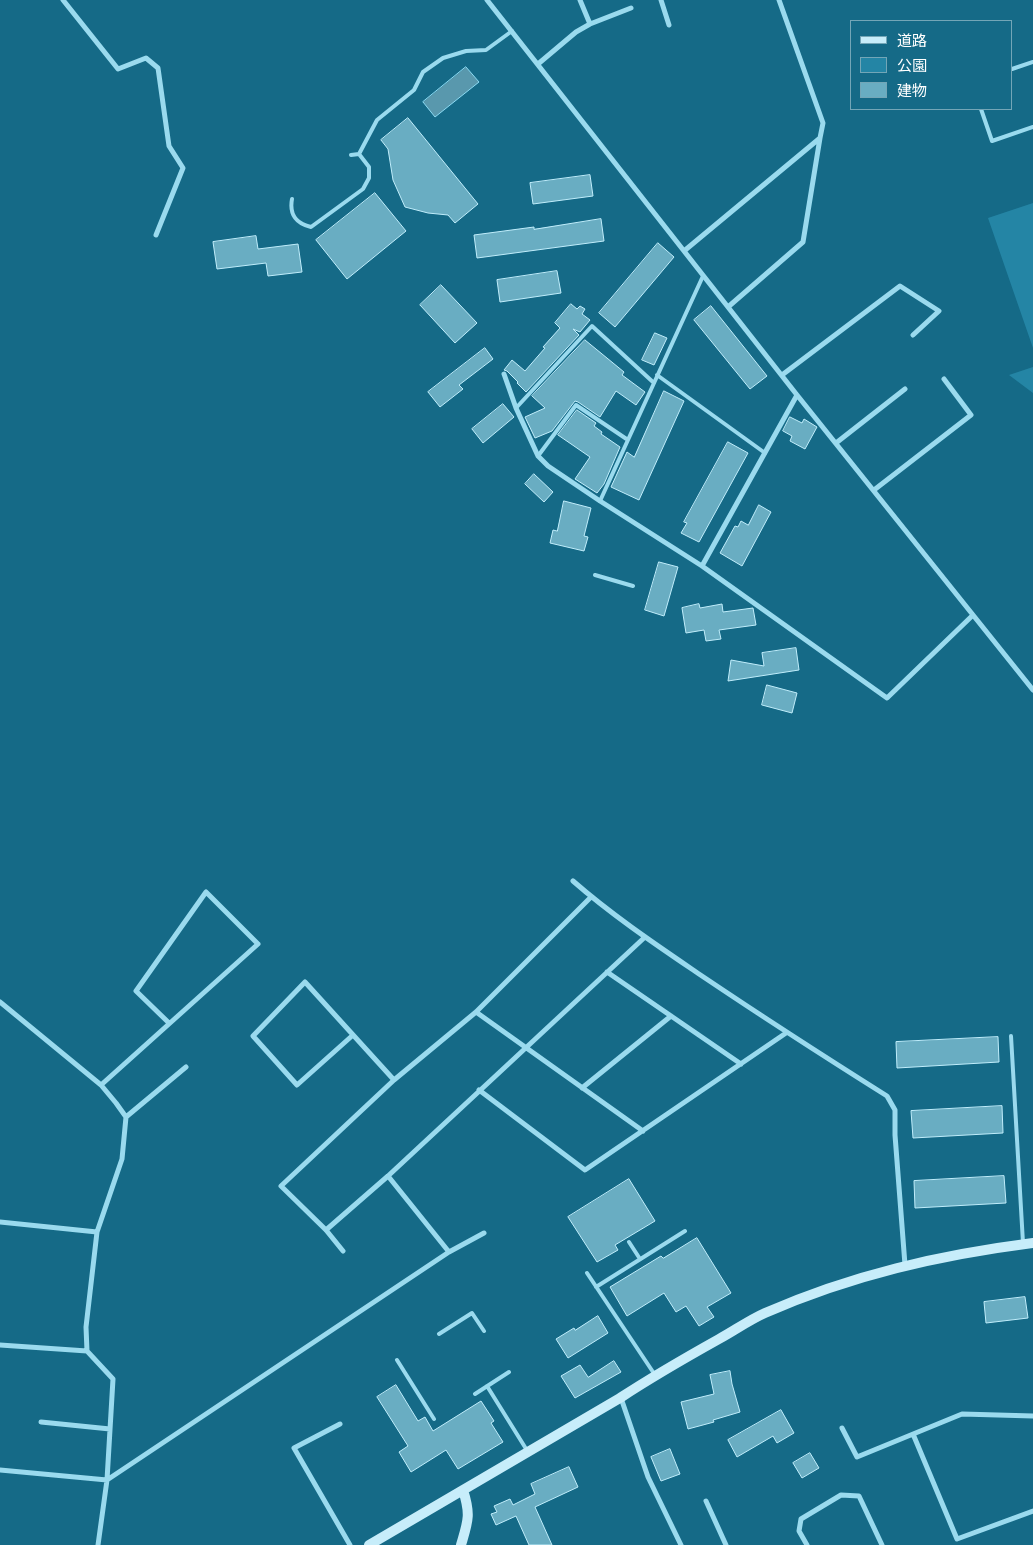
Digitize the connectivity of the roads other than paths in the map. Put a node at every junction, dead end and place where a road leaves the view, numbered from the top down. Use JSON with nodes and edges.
{"nodes":[{"id":1,"x":63,"y":0,"type":"edge"},
{"id":2,"x":487,"y":0,"type":"edge"},
{"id":3,"x":580,"y":0,"type":"edge"},
{"id":4,"x":661,"y":0,"type":"edge"},
{"id":5,"x":779,"y":0,"type":"edge"},
{"id":6,"x":632,"y":8,"type":"dead end"},
{"id":7,"x":590,"y":24,"type":"junction"},
{"id":8,"x":669,"y":25,"type":"dead end"},
{"id":9,"x":512,"y":31,"type":"junction"},
{"id":10,"x":1033,"y":62,"type":"edge"},
{"id":11,"x":538,"y":64,"type":"junction"},
{"id":12,"x":1013,"y":69,"type":"edge"},
{"id":13,"x":981,"y":110,"type":"edge"},
{"id":14,"x":1033,"y":127,"type":"edge"},
{"id":15,"x":820,"y":138,"type":"junction"},
{"id":16,"x":359,"y":154,"type":"junction"},
{"id":17,"x":351,"y":155,"type":"dead end"},
{"id":18,"x":292,"y":200,"type":"dead end"},
{"id":19,"x":156,"y":235,"type":"dead end"},
{"id":20,"x":684,"y":251,"type":"junction"},
{"id":21,"x":704,"y":276,"type":"junction"},
{"id":22,"x":728,"y":307,"type":"junction"},
{"id":23,"x":913,"y":335,"type":"dead end"},
{"id":24,"x":504,"y":374,"type":"dead end"},
{"id":25,"x":658,"y":375,"type":"junction"},
{"id":26,"x":782,"y":375,"type":"junction"},
{"id":27,"x":944,"y":379,"type":"dead end"},
{"id":28,"x":654,"y":383,"type":"junction"},
{"id":29,"x":905,"y":389,"type":"dead end"},
{"id":30,"x":798,"y":394,"type":"junction"},
{"id":31,"x":516,"y":408,"type":"junction"},
{"id":32,"x":628,"y":440,"type":"junction"},
{"id":33,"x":836,"y":443,"type":"junction"},
{"id":34,"x":764,"y":454,"type":"junction"},
{"id":35,"x":538,"y":456,"type":"junction"},
{"id":36,"x":874,"y":490,"type":"junction"},
{"id":37,"x":600,"y":501,"type":"junction"},
{"id":38,"x":702,"y":566,"type":"junction"},
{"id":39,"x":595,"y":575,"type":"dead end"},
{"id":40,"x":633,"y":586,"type":"dead end"},
{"id":41,"x":973,"y":615,"type":"junction"},
{"id":42,"x":1033,"y":690,"type":"edge"},
{"id":43,"x":573,"y":881,"type":"dead end"},
{"id":44,"x":591,"y":897,"type":"junction"},
{"id":45,"x":644,"y":937,"type":"junction"},
{"id":46,"x":607,"y":972,"type":"junction"},
{"id":47,"x":0,"y":1002,"type":"edge"},
{"id":48,"x":476,"y":1012,"type":"junction"},
{"id":49,"x":671,"y":1016,"type":"junction"},
{"id":50,"x":170,"y":1023,"type":"junction"},
{"id":51,"x":786,"y":1032,"type":"junction"},
{"id":52,"x":353,"y":1035,"type":"junction"},
{"id":53,"x":1011,"y":1036,"type":"dead end"},
{"id":54,"x":525,"y":1048,"type":"junction"},
{"id":55,"x":741,"y":1064,"type":"junction"},
{"id":56,"x":186,"y":1066,"type":"dead end"},
{"id":57,"x":394,"y":1080,"type":"junction"},
{"id":58,"x":101,"y":1085,"type":"junction"},
{"id":59,"x":582,"y":1088,"type":"junction"},
{"id":60,"x":479,"y":1090,"type":"junction"},
{"id":61,"x":126,"y":1117,"type":"junction"},
{"id":62,"x":643,"y":1131,"type":"junction"},
{"id":63,"x":388,"y":1176,"type":"junction"},
{"id":64,"x":0,"y":1222,"type":"edge"},
{"id":65,"x":326,"y":1230,"type":"junction"},
{"id":66,"x":685,"y":1231,"type":"dead end"},
{"id":67,"x":97,"y":1232,"type":"junction"},
{"id":68,"x":484,"y":1233,"type":"dead end"},
{"id":69,"x":629,"y":1242,"type":"dead end"},
{"id":70,"x":1028,"y":1244,"type":"edge"},
{"id":71,"x":343,"y":1251,"type":"dead end"},
{"id":72,"x":449,"y":1252,"type":"junction"},
{"id":73,"x":640,"y":1259,"type":"junction"},
{"id":74,"x":904,"y":1265,"type":"junction"},
{"id":75,"x":587,"y":1273,"type":"dead end"},
{"id":76,"x":596,"y":1287,"type":"junction"},
{"id":77,"x":484,"y":1332,"type":"dead end"},
{"id":78,"x":438,"y":1334,"type":"dead end"},
{"id":79,"x":0,"y":1345,"type":"edge"},
{"id":80,"x":87,"y":1351,"type":"junction"},
{"id":81,"x":397,"y":1360,"type":"dead end"},
{"id":82,"x":509,"y":1372,"type":"dead end"},
{"id":83,"x":654,"y":1375,"type":"junction"},
{"id":84,"x":487,"y":1386,"type":"junction"},
{"id":85,"x":475,"y":1394,"type":"dead end"},
{"id":86,"x":620,"y":1398,"type":"junction"},
{"id":87,"x":1033,"y":1416,"type":"edge"},
{"id":88,"x":434,"y":1419,"type":"dead end"},
{"id":89,"x":41,"y":1422,"type":"dead end"},
{"id":90,"x":340,"y":1424,"type":"dead end"},
{"id":91,"x":842,"y":1428,"type":"dead end"},
{"id":92,"x":110,"y":1429,"type":"junction"},
{"id":93,"x":913,"y":1434,"type":"junction"},
{"id":94,"x":528,"y":1452,"type":"junction"},
{"id":95,"x":0,"y":1470,"type":"edge"},
{"id":96,"x":107,"y":1480,"type":"junction"},
{"id":97,"x":463,"y":1490,"type":"junction"},
{"id":98,"x":706,"y":1501,"type":"dead end"},
{"id":99,"x":1033,"y":1511,"type":"edge"},
{"id":100,"x":98,"y":1545,"type":"edge"},
{"id":101,"x":350,"y":1545,"type":"edge"},
{"id":102,"x":369,"y":1545,"type":"edge"},
{"id":103,"x":461,"y":1545,"type":"edge"},
{"id":104,"x":681,"y":1545,"type":"edge"},
{"id":105,"x":726,"y":1545,"type":"edge"},
{"id":106,"x":807,"y":1545,"type":"edge"},
{"id":107,"x":882,"y":1545,"type":"edge"}],
"edges":[{"from":1,"to":19,"type":"street"},
{"from":2,"to":9,"type":"street"},
{"from":3,"to":7,"type":"street"},
{"from":4,"to":8,"type":"street"},
{"from":5,"to":15,"type":"street"},
{"from":6,"to":7,"type":"street"},
{"from":7,"to":11,"type":"street"},
{"from":9,"to":11,"type":"street"},
{"from":9,"to":16,"type":"lane"},
{"from":10,"to":12,"type":"lane"},
{"from":11,"to":20,"type":"street"},
{"from":13,"to":14,"type":"lane"},
{"from":15,"to":20,"type":"street"},
{"from":15,"to":22,"type":"street"},
{"from":16,"to":17,"type":"lane"},
{"from":16,"to":18,"type":"lane"},
{"from":20,"to":21,"type":"street"},
{"from":21,"to":22,"type":"street"},
{"from":21,"to":25,"type":"lane"},
{"from":22,"to":26,"type":"street"},
{"from":23,"to":26,"type":"street"},
{"from":24,"to":31,"type":"street"},
{"from":25,"to":28,"type":"lane"},
{"from":25,"to":34,"type":"lane"},
{"from":26,"to":30,"type":"street"},
{"from":27,"to":36,"type":"street"},
{"from":28,"to":31,"type":"lane"},
{"from":28,"to":32,"type":"lane"},
{"from":29,"to":33,"type":"street"},
{"from":30,"to":33,"type":"street"},
{"from":30,"to":34,"type":"street"},
{"from":31,"to":35,"type":"street"},
{"from":32,"to":35,"type":"lane"},
{"from":32,"to":37,"type":"lane"},
{"from":33,"to":36,"type":"street"},
{"from":34,"to":38,"type":"street"},
{"from":35,"to":37,"type":"street"},
{"from":36,"to":41,"type":"street"},
{"from":37,"to":38,"type":"street"},
{"from":38,"to":41,"type":"street"},
{"from":39,"to":40,"type":"lane"},
{"from":41,"to":42,"type":"street"},
{"from":43,"to":44,"type":"street"},
{"from":44,"to":45,"type":"street"},
{"from":44,"to":48,"type":"street"},
{"from":45,"to":46,"type":"street"},
{"from":45,"to":51,"type":"street"},
{"from":46,"to":49,"type":"street"},
{"from":46,"to":54,"type":"street"},
{"from":47,"to":58,"type":"street"},
{"from":48,"to":54,"type":"street"},
{"from":48,"to":57,"type":"street"},
{"from":49,"to":55,"type":"street"},
{"from":49,"to":59,"type":"street"},
{"from":50,"to":50,"type":"street"},
{"from":50,"to":58,"type":"street"},
{"from":51,"to":55,"type":"street"},
{"from":51,"to":74,"type":"street"},
{"from":52,"to":52,"type":"street"},
{"from":52,"to":57,"type":"street"},
{"from":53,"to":70,"type":"lane"},
{"from":54,"to":59,"type":"street"},
{"from":54,"to":60,"type":"street"},
{"from":55,"to":62,"type":"street"},
{"from":56,"to":61,"type":"street"},
{"from":57,"to":65,"type":"street"},
{"from":58,"to":61,"type":"street"},
{"from":59,"to":62,"type":"street"},
{"from":60,"to":62,"type":"street"},
{"from":60,"to":63,"type":"street"},
{"from":61,"to":67,"type":"street"},
{"from":63,"to":65,"type":"street"},
{"from":63,"to":72,"type":"street"},
{"from":64,"to":67,"type":"street"},
{"from":65,"to":71,"type":"street"},
{"from":66,"to":73,"type":"lane"},
{"from":67,"to":80,"type":"street"},
{"from":68,"to":72,"type":"street"},
{"from":69,"to":73,"type":"lane"},
{"from":70,"to":74,"type":"street"},
{"from":72,"to":96,"type":"street"},
{"from":73,"to":76,"type":"lane"},
{"from":74,"to":83,"type":"street"},
{"from":75,"to":76,"type":"lane"},
{"from":76,"to":83,"type":"lane"},
{"from":77,"to":78,"type":"lane"},
{"from":79,"to":80,"type":"street"},
{"from":80,"to":92,"type":"street"},
{"from":81,"to":88,"type":"lane"},
{"from":82,"to":84,"type":"lane"},
{"from":83,"to":86,"type":"street"},
{"from":84,"to":85,"type":"lane"},
{"from":84,"to":94,"type":"lane"},
{"from":86,"to":94,"type":"street"},
{"from":86,"to":104,"type":"street"},
{"from":87,"to":93,"type":"street"},
{"from":89,"to":92,"type":"street"},
{"from":90,"to":101,"type":"street"},
{"from":91,"to":93,"type":"street"},
{"from":92,"to":96,"type":"street"},
{"from":93,"to":99,"type":"street"},
{"from":94,"to":97,"type":"street"},
{"from":95,"to":96,"type":"street"},
{"from":96,"to":100,"type":"street"},
{"from":97,"to":102,"type":"street"},
{"from":97,"to":103,"type":"street"},
{"from":98,"to":105,"type":"street"},
{"from":106,"to":107,"type":"street"}]}
